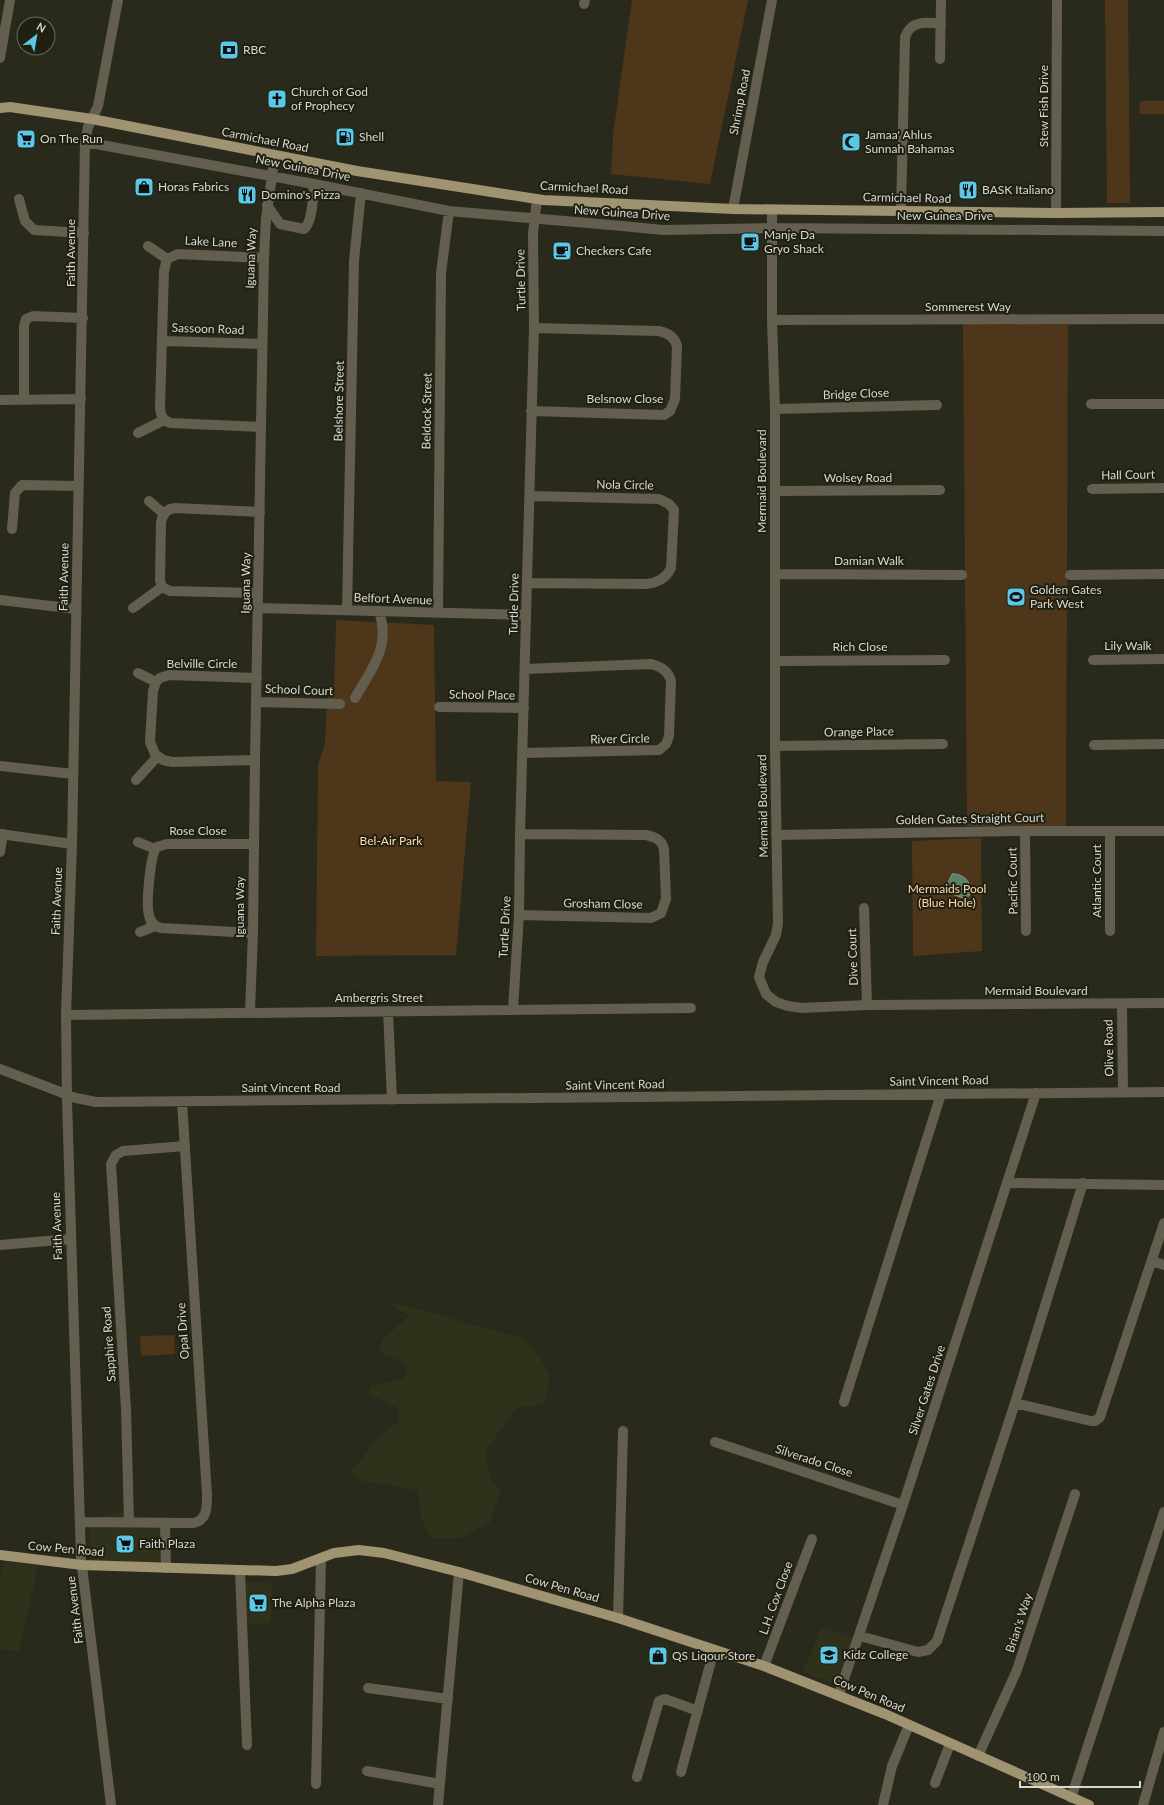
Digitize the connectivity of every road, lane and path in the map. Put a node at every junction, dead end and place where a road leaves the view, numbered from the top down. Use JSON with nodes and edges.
{"nodes":[{"id":1,"x":10,"y":0,"type":"edge"},
{"id":2,"x":118,"y":0,"type":"edge"},
{"id":3,"x":772,"y":0,"type":"edge"},
{"id":4,"x":941,"y":0,"type":"edge"},
{"id":5,"x":1057,"y":0,"type":"edge"},
{"id":6,"x":941,"y":24,"type":"junction"},
{"id":7,"x":0,"y":58,"type":"edge"},
{"id":8,"x":940,"y":59,"type":"dead end"},
{"id":9,"x":0,"y":101,"type":"edge"},
{"id":10,"x":5,"y":107,"type":"edge"},
{"id":11,"x":92,"y":119,"type":"junction"},
{"id":12,"x":85,"y":142,"type":"junction"},
{"id":13,"x":275,"y":155,"type":"junction"},
{"id":14,"x":271,"y":176,"type":"junction"},
{"id":15,"x":314,"y":184,"type":"junction"},
{"id":16,"x":362,"y":193,"type":"junction"},
{"id":17,"x":19,"y":199,"type":"dead end"},
{"id":18,"x":537,"y":199,"type":"junction"},
{"id":19,"x":267,"y":205,"type":"junction"},
{"id":20,"x":733,"y":209,"type":"junction"},
{"id":21,"x":772,"y":210,"type":"junction"},
{"id":22,"x":449,"y":211,"type":"junction"},
{"id":23,"x":901,"y":211,"type":"junction"},
{"id":24,"x":1164,"y":212,"type":"edge"},
{"id":25,"x":1056,"y":213,"type":"junction"},
{"id":26,"x":534,"y":219,"type":"junction"},
{"id":27,"x":773,"y":228,"type":"junction"},
{"id":28,"x":1164,"y":231,"type":"edge"},
{"id":29,"x":84,"y":233,"type":"junction"},
{"id":30,"x":148,"y":246,"type":"dead end"},
{"id":31,"x":264,"y":258,"type":"junction"},
{"id":32,"x":167,"y":259,"type":"junction"},
{"id":33,"x":83,"y":318,"type":"junction"},
{"id":34,"x":1164,"y":319,"type":"edge"},
{"id":35,"x":772,"y":320,"type":"junction"},
{"id":36,"x":534,"y":328,"type":"junction"},
{"id":37,"x":163,"y":341,"type":"junction"},
{"id":38,"x":262,"y":344,"type":"junction"},
{"id":39,"x":82,"y":399,"type":"junction"},
{"id":40,"x":0,"y":400,"type":"edge"},
{"id":41,"x":24,"y":400,"type":"junction"},
{"id":42,"x":1092,"y":404,"type":"dead end"},
{"id":43,"x":1164,"y":404,"type":"edge"},
{"id":44,"x":937,"y":405,"type":"dead end"},
{"id":45,"x":775,"y":409,"type":"junction"},
{"id":46,"x":531,"y":411,"type":"junction"},
{"id":47,"x":164,"y":420,"type":"junction"},
{"id":48,"x":260,"y":426,"type":"junction"},
{"id":49,"x":138,"y":433,"type":"dead end"},
{"id":50,"x":79,"y":486,"type":"junction"},
{"id":51,"x":1164,"y":488,"type":"edge"},
{"id":52,"x":1092,"y":489,"type":"dead end"},
{"id":53,"x":940,"y":490,"type":"dead end"},
{"id":54,"x":775,"y":491,"type":"junction"},
{"id":55,"x":530,"y":496,"type":"junction"},
{"id":56,"x":149,"y":502,"type":"dead end"},
{"id":57,"x":260,"y":512,"type":"junction"},
{"id":58,"x":164,"y":514,"type":"junction"},
{"id":59,"x":12,"y":529,"type":"dead end"},
{"id":60,"x":775,"y":574,"type":"junction"},
{"id":61,"x":1164,"y":574,"type":"edge"},
{"id":62,"x":962,"y":575,"type":"dead end"},
{"id":63,"x":1070,"y":575,"type":"dead end"},
{"id":64,"x":527,"y":583,"type":"junction"},
{"id":65,"x":162,"y":588,"type":"junction"},
{"id":66,"x":258,"y":593,"type":"junction"},
{"id":67,"x":0,"y":600,"type":"edge"},
{"id":68,"x":133,"y":608,"type":"dead end"},
{"id":69,"x":258,"y":608,"type":"junction"},
{"id":70,"x":76,"y":609,"type":"junction"},
{"id":71,"x":347,"y":610,"type":"junction"},
{"id":72,"x":379,"y":611,"type":"junction"},
{"id":73,"x":438,"y":613,"type":"junction"},
{"id":74,"x":526,"y":615,"type":"junction"},
{"id":75,"x":1164,"y":659,"type":"edge"},
{"id":76,"x":945,"y":660,"type":"dead end"},
{"id":77,"x":1093,"y":660,"type":"dead end"},
{"id":78,"x":775,"y":661,"type":"junction"},
{"id":79,"x":525,"y":669,"type":"junction"},
{"id":80,"x":138,"y":673,"type":"dead end"},
{"id":81,"x":257,"y":678,"type":"junction"},
{"id":82,"x":156,"y":682,"type":"junction"},
{"id":83,"x":355,"y":698,"type":"dead end"},
{"id":84,"x":257,"y":702,"type":"junction"},
{"id":85,"x":340,"y":704,"type":"dead end"},
{"id":86,"x":439,"y":707,"type":"dead end"},
{"id":87,"x":524,"y":708,"type":"junction"},
{"id":88,"x":943,"y":744,"type":"dead end"},
{"id":89,"x":1164,"y":744,"type":"edge"},
{"id":90,"x":1094,"y":745,"type":"dead end"},
{"id":91,"x":775,"y":746,"type":"junction"},
{"id":92,"x":523,"y":753,"type":"junction"},
{"id":93,"x":157,"y":757,"type":"junction"},
{"id":94,"x":254,"y":760,"type":"junction"},
{"id":95,"x":0,"y":766,"type":"edge"},
{"id":96,"x":73,"y":774,"type":"junction"},
{"id":97,"x":136,"y":780,"type":"dead end"},
{"id":98,"x":1025,"y":831,"type":"junction"},
{"id":99,"x":1110,"y":831,"type":"junction"},
{"id":100,"x":1164,"y":831,"type":"edge"},
{"id":101,"x":2,"y":834,"type":"edge"},
{"id":102,"x":520,"y":834,"type":"junction"},
{"id":103,"x":776,"y":835,"type":"junction"},
{"id":104,"x":138,"y":842,"type":"dead end"},
{"id":105,"x":72,"y":844,"type":"junction"},
{"id":106,"x":253,"y":844,"type":"junction"},
{"id":107,"x":155,"y":849,"type":"junction"},
{"id":108,"x":0,"y":852,"type":"edge"},
{"id":109,"x":864,"y":908,"type":"dead end"},
{"id":110,"x":519,"y":915,"type":"junction"},
{"id":111,"x":155,"y":926,"type":"junction"},
{"id":112,"x":1026,"y":930,"type":"dead end"},
{"id":113,"x":1110,"y":931,"type":"dead end"},
{"id":114,"x":140,"y":932,"type":"dead end"},
{"id":115,"x":253,"y":934,"type":"junction"},
{"id":116,"x":1164,"y":1003,"type":"edge"},
{"id":117,"x":1122,"y":1004,"type":"junction"},
{"id":118,"x":867,"y":1005,"type":"junction"},
{"id":119,"x":691,"y":1008,"type":"dead end"},
{"id":120,"x":513,"y":1009,"type":"junction"},
{"id":121,"x":250,"y":1011,"type":"junction"},
{"id":122,"x":388,"y":1011,"type":"junction"},
{"id":123,"x":66,"y":1014,"type":"junction"},
{"id":124,"x":0,"y":1069,"type":"edge"},
{"id":125,"x":1123,"y":1092,"type":"junction"},
{"id":126,"x":1164,"y":1092,"type":"edge"},
{"id":127,"x":1036,"y":1093,"type":"junction"},
{"id":128,"x":940,"y":1094,"type":"junction"},
{"id":129,"x":67,"y":1095,"type":"junction"},
{"id":130,"x":392,"y":1100,"type":"junction"},
{"id":131,"x":182,"y":1102,"type":"junction"},
{"id":132,"x":185,"y":1146,"type":"junction"},
{"id":133,"x":1008,"y":1183,"type":"junction"},
{"id":134,"x":1083,"y":1183,"type":"junction"},
{"id":135,"x":1164,"y":1185,"type":"edge"},
{"id":136,"x":1164,"y":1223,"type":"edge"},
{"id":137,"x":71,"y":1239,"type":"junction"},
{"id":138,"x":0,"y":1245,"type":"edge"},
{"id":139,"x":1152,"y":1260,"type":"junction"},
{"id":140,"x":1164,"y":1265,"type":"edge"},
{"id":141,"x":844,"y":1402,"type":"dead end"},
{"id":142,"x":1014,"y":1403,"type":"junction"},
{"id":143,"x":623,"y":1431,"type":"dead end"},
{"id":144,"x":716,"y":1442,"type":"dead end"},
{"id":145,"x":1075,"y":1494,"type":"dead end"},
{"id":146,"x":903,"y":1505,"type":"junction"},
{"id":147,"x":1164,"y":1512,"type":"edge"},
{"id":148,"x":81,"y":1522,"type":"junction"},
{"id":149,"x":129,"y":1522,"type":"junction"},
{"id":150,"x":165,"y":1523,"type":"junction"},
{"id":151,"x":812,"y":1539,"type":"dead end"},
{"id":152,"x":0,"y":1555,"type":"edge"},
{"id":153,"x":321,"y":1558,"type":"junction"},
{"id":154,"x":82,"y":1565,"type":"junction"},
{"id":155,"x":166,"y":1568,"type":"junction"},
{"id":156,"x":240,"y":1571,"type":"junction"},
{"id":157,"x":459,"y":1572,"type":"junction"},
{"id":158,"x":618,"y":1618,"type":"junction"},
{"id":159,"x":860,"y":1636,"type":"junction"},
{"id":160,"x":714,"y":1650,"type":"junction"},
{"id":161,"x":764,"y":1666,"type":"junction"},
{"id":162,"x":368,"y":1688,"type":"dead end"},
{"id":163,"x":839,"y":1694,"type":"junction"},
{"id":164,"x":448,"y":1699,"type":"junction"},
{"id":165,"x":698,"y":1711,"type":"junction"},
{"id":166,"x":909,"y":1725,"type":"junction"},
{"id":167,"x":1164,"y":1732,"type":"edge"},
{"id":168,"x":950,"y":1744,"type":"junction"},
{"id":169,"x":247,"y":1745,"type":"dead end"},
{"id":170,"x":978,"y":1756,"type":"junction"},
{"id":171,"x":367,"y":1771,"type":"dead end"},
{"id":172,"x":681,"y":1772,"type":"dead end"},
{"id":173,"x":637,"y":1777,"type":"dead end"},
{"id":174,"x":935,"y":1783,"type":"dead end"},
{"id":175,"x":316,"y":1784,"type":"dead end"},
{"id":176,"x":440,"y":1784,"type":"junction"},
{"id":177,"x":1071,"y":1798,"type":"junction"},
{"id":178,"x":111,"y":1805,"type":"edge"},
{"id":179,"x":438,"y":1805,"type":"edge"},
{"id":180,"x":883,"y":1805,"type":"edge"},
{"id":181,"x":1088,"y":1805,"type":"edge"},
{"id":182,"x":1143,"y":1805,"type":"edge"}],
"edges":[{"from":1,"to":7,"type":"street"},
{"from":2,"to":11,"type":"street","name":"Faith Avenue"},
{"from":3,"to":20,"type":"street","name":"Shrimp Road"},
{"from":4,"to":6,"type":"street"},
{"from":5,"to":25,"type":"street","name":"Stew Fish Drive"},
{"from":6,"to":8,"type":"street"},
{"from":6,"to":23,"type":"street"},
{"from":9,"to":10,"type":"main road","name":"Carmichael Road"},
{"from":10,"to":11,"type":"main road","name":"Carmichael Road"},
{"from":11,"to":12,"type":"street","name":"Faith Avenue"},
{"from":11,"to":13,"type":"main road","name":"Carmichael Road"},
{"from":12,"to":14,"type":"street","name":"New Guinea Drive"},
{"from":12,"to":29,"type":"street","name":"Faith Avenue"},
{"from":13,"to":14,"type":"street","name":"Iguana Way"},
{"from":13,"to":18,"type":"main road","name":"Carmichael Road"},
{"from":14,"to":15,"type":"street","name":"New Guinea Drive"},
{"from":14,"to":19,"type":"street","name":"Iguana Way"},
{"from":15,"to":16,"type":"street","name":"New Guinea Drive"},
{"from":15,"to":19,"type":"street"},
{"from":16,"to":22,"type":"street","name":"New Guinea Drive"},
{"from":16,"to":71,"type":"street","name":"Belshore Street"},
{"from":17,"to":29,"type":"street"},
{"from":18,"to":20,"type":"main road","name":"Carmichael Road"},
{"from":18,"to":26,"type":"street","name":"Turtle Drive"},
{"from":19,"to":31,"type":"street","name":"Iguana Way"},
{"from":20,"to":21,"type":"main road","name":"Carmichael Road"},
{"from":21,"to":23,"type":"main road","name":"Carmichael Road"},
{"from":21,"to":27,"type":"street","name":"Mermaid Boulevard"},
{"from":22,"to":26,"type":"street","name":"New Guinea Drive"},
{"from":22,"to":73,"type":"street","name":"Beldock Street"},
{"from":23,"to":25,"type":"main road","name":"Carmichael Road"},
{"from":24,"to":25,"type":"main road","name":"Carmichael Road"},
{"from":26,"to":27,"type":"street","name":"New Guinea Drive"},
{"from":26,"to":36,"type":"street","name":"Turtle Drive"},
{"from":27,"to":28,"type":"street","name":"New Guinea Drive"},
{"from":27,"to":35,"type":"street","name":"Mermaid Boulevard"},
{"from":29,"to":33,"type":"street","name":"Faith Avenue"},
{"from":30,"to":32,"type":"street"},
{"from":31,"to":32,"type":"street","name":"Lake Lane"},
{"from":31,"to":38,"type":"street","name":"Iguana Way"},
{"from":32,"to":37,"type":"street"},
{"from":33,"to":39,"type":"street","name":"Faith Avenue"},
{"from":33,"to":41,"type":"street"},
{"from":34,"to":35,"type":"street","name":"Sommerest Way"},
{"from":35,"to":45,"type":"street","name":"Mermaid Boulevard"},
{"from":36,"to":46,"type":"street","name":"Turtle Drive"},
{"from":36,"to":46,"type":"street","name":"Belsnow Close"},
{"from":37,"to":38,"type":"street","name":"Sassoon Road"},
{"from":37,"to":47,"type":"street","name":"Sassoon Road"},
{"from":38,"to":48,"type":"street","name":"Iguana Way"},
{"from":39,"to":41,"type":"street"},
{"from":39,"to":50,"type":"street","name":"Faith Avenue"},
{"from":40,"to":41,"type":"street"},
{"from":42,"to":43,"type":"street"},
{"from":44,"to":45,"type":"street","name":"Bridge Close"},
{"from":45,"to":54,"type":"street","name":"Mermaid Boulevard"},
{"from":46,"to":55,"type":"street","name":"Turtle Drive"},
{"from":47,"to":48,"type":"street"},
{"from":47,"to":49,"type":"street"},
{"from":48,"to":57,"type":"street","name":"Iguana Way"},
{"from":50,"to":59,"type":"street"},
{"from":50,"to":70,"type":"street","name":"Faith Avenue"},
{"from":51,"to":52,"type":"street","name":"Hall Court"},
{"from":53,"to":54,"type":"street","name":"Wolsey Road"},
{"from":54,"to":60,"type":"street","name":"Mermaid Boulevard"},
{"from":55,"to":64,"type":"street","name":"Turtle Drive"},
{"from":55,"to":64,"type":"street","name":"Nola Circle"},
{"from":56,"to":58,"type":"street"},
{"from":57,"to":58,"type":"street"},
{"from":57,"to":66,"type":"street","name":"Iguana Way"},
{"from":58,"to":65,"type":"street"},
{"from":60,"to":62,"type":"street","name":"Damian Walk"},
{"from":60,"to":78,"type":"street","name":"Mermaid Boulevard"},
{"from":61,"to":63,"type":"street"},
{"from":64,"to":74,"type":"street","name":"Turtle Drive"},
{"from":65,"to":66,"type":"street"},
{"from":65,"to":68,"type":"street"},
{"from":66,"to":69,"type":"street","name":"Iguana Way"},
{"from":67,"to":70,"type":"street"},
{"from":69,"to":71,"type":"street","name":"Belfort Avenue"},
{"from":69,"to":81,"type":"street","name":"Iguana Way"},
{"from":70,"to":96,"type":"street","name":"Faith Avenue"},
{"from":71,"to":72,"type":"street","name":"Belfort Avenue"},
{"from":72,"to":73,"type":"street","name":"Belfort Avenue"},
{"from":72,"to":83,"type":"street"},
{"from":73,"to":74,"type":"street","name":"Belfort Avenue"},
{"from":74,"to":79,"type":"street","name":"Turtle Drive"},
{"from":75,"to":77,"type":"street","name":"Lily Walk"},
{"from":76,"to":78,"type":"street","name":"Rich Close"},
{"from":78,"to":91,"type":"street","name":"Mermaid Boulevard"},
{"from":79,"to":87,"type":"street","name":"Turtle Drive"},
{"from":79,"to":92,"type":"street","name":"River Circle"},
{"from":80,"to":82,"type":"street"},
{"from":81,"to":82,"type":"street","name":"Belville Circle"},
{"from":81,"to":84,"type":"street","name":"Iguana Way"},
{"from":82,"to":93,"type":"street","name":"Belville Circle"},
{"from":84,"to":85,"type":"street","name":"School Court"},
{"from":84,"to":94,"type":"street","name":"Iguana Way"},
{"from":86,"to":87,"type":"street","name":"School Place"},
{"from":87,"to":92,"type":"street","name":"Turtle Drive"},
{"from":88,"to":91,"type":"street","name":"Orange Place"},
{"from":89,"to":90,"type":"street"},
{"from":91,"to":103,"type":"street","name":"Mermaid Boulevard"},
{"from":92,"to":102,"type":"street","name":"Turtle Drive"},
{"from":93,"to":94,"type":"street"},
{"from":93,"to":97,"type":"street"},
{"from":94,"to":106,"type":"street","name":"Iguana Way"},
{"from":95,"to":96,"type":"street"},
{"from":96,"to":105,"type":"street","name":"Faith Avenue"},
{"from":98,"to":99,"type":"street","name":"Golden Gates Straight Court"},
{"from":98,"to":103,"type":"street","name":"Golden Gates Straight Court"},
{"from":98,"to":112,"type":"street","name":"Pacific Court"},
{"from":99,"to":100,"type":"street","name":"Golden Gates Straight Court"},
{"from":99,"to":113,"type":"street","name":"Atlantic Court"},
{"from":101,"to":105,"type":"street"},
{"from":101,"to":108,"type":"street"},
{"from":102,"to":110,"type":"street","name":"Turtle Drive"},
{"from":102,"to":110,"type":"street","name":"Grosham Close"},
{"from":103,"to":118,"type":"street","name":"Mermaid Boulevard"},
{"from":104,"to":107,"type":"street"},
{"from":105,"to":123,"type":"street","name":"Faith Avenue"},
{"from":106,"to":107,"type":"street","name":"Rose Close"},
{"from":106,"to":115,"type":"street","name":"Iguana Way"},
{"from":107,"to":111,"type":"street","name":"Rose Close"},
{"from":109,"to":118,"type":"street","name":"Dive Court"},
{"from":110,"to":120,"type":"street","name":"Turtle Drive"},
{"from":111,"to":114,"type":"street"},
{"from":111,"to":115,"type":"street"},
{"from":115,"to":121,"type":"street","name":"Iguana Way"},
{"from":116,"to":117,"type":"street","name":"Mermaid Boulevard"},
{"from":117,"to":118,"type":"street","name":"Mermaid Boulevard"},
{"from":117,"to":125,"type":"street","name":"Olive Road"},
{"from":119,"to":120,"type":"street","name":"Ambergris Street"},
{"from":120,"to":122,"type":"street","name":"Ambergris Street"},
{"from":121,"to":122,"type":"street","name":"Ambergris Street"},
{"from":121,"to":123,"type":"street","name":"Ambergris Street"},
{"from":122,"to":130,"type":"street"},
{"from":123,"to":129,"type":"street","name":"Faith Avenue"},
{"from":124,"to":129,"type":"street","name":"Saint Vincent Road"},
{"from":125,"to":126,"type":"street","name":"Saint Vincent Road"},
{"from":125,"to":127,"type":"street","name":"Saint Vincent Road"},
{"from":127,"to":128,"type":"street","name":"Saint Vincent Road"},
{"from":127,"to":133,"type":"street","name":"Silver Gates Drive"},
{"from":128,"to":130,"type":"street","name":"Saint Vincent Road"},
{"from":128,"to":141,"type":"street"},
{"from":129,"to":131,"type":"street","name":"Saint Vincent Road"},
{"from":129,"to":137,"type":"street","name":"Faith Avenue"},
{"from":130,"to":131,"type":"street","name":"Saint Vincent Road"},
{"from":131,"to":132,"type":"street","name":"Opal Drive"},
{"from":132,"to":149,"type":"street","name":"Sapphire Road"},
{"from":132,"to":150,"type":"street","name":"Opal Drive"},
{"from":133,"to":134,"type":"street"},
{"from":133,"to":146,"type":"street","name":"Silver Gates Drive"},
{"from":134,"to":135,"type":"street"},
{"from":134,"to":142,"type":"street"},
{"from":136,"to":139,"type":"street"},
{"from":137,"to":138,"type":"street"},
{"from":137,"to":148,"type":"street","name":"Faith Avenue"},
{"from":139,"to":140,"type":"street"},
{"from":139,"to":142,"type":"street"},
{"from":142,"to":159,"type":"street"},
{"from":143,"to":158,"type":"street"},
{"from":144,"to":146,"type":"street","name":"Silverado Close"},
{"from":145,"to":170,"type":"street","name":"Brian's Way"},
{"from":146,"to":159,"type":"street","name":"Silver Gates Drive"},
{"from":147,"to":177,"type":"street"},
{"from":148,"to":149,"type":"street"},
{"from":148,"to":154,"type":"street","name":"Faith Avenue"},
{"from":149,"to":150,"type":"street"},
{"from":150,"to":155,"type":"street"},
{"from":151,"to":161,"type":"street","name":"L.H. Cox Close"},
{"from":152,"to":154,"type":"main road","name":"Cow Pen Road"},
{"from":153,"to":156,"type":"main road","name":"Cow Pen Road"},
{"from":153,"to":157,"type":"main road","name":"Cow Pen Road"},
{"from":153,"to":175,"type":"street"},
{"from":154,"to":155,"type":"main road","name":"Cow Pen Road"},
{"from":154,"to":178,"type":"street","name":"Faith Avenue"},
{"from":155,"to":156,"type":"main road","name":"Cow Pen Road"},
{"from":156,"to":169,"type":"street"},
{"from":157,"to":158,"type":"main road","name":"Cow Pen Road"},
{"from":157,"to":164,"type":"street"},
{"from":158,"to":160,"type":"main road","name":"Cow Pen Road"},
{"from":159,"to":163,"type":"street","name":"Silver Gates Drive"},
{"from":160,"to":161,"type":"main road","name":"Cow Pen Road"},
{"from":160,"to":165,"type":"street"},
{"from":161,"to":163,"type":"main road","name":"Cow Pen Road"},
{"from":162,"to":164,"type":"street"},
{"from":163,"to":166,"type":"main road","name":"Cow Pen Road"},
{"from":164,"to":176,"type":"street"},
{"from":165,"to":172,"type":"street"},
{"from":165,"to":173,"type":"street"},
{"from":166,"to":168,"type":"main road","name":"Cow Pen Road"},
{"from":166,"to":180,"type":"street"},
{"from":167,"to":182,"type":"street"},
{"from":168,"to":170,"type":"main road","name":"Cow Pen Road"},
{"from":168,"to":174,"type":"street"},
{"from":170,"to":177,"type":"main road","name":"Cow Pen Road"},
{"from":171,"to":176,"type":"street"},
{"from":176,"to":179,"type":"street"},
{"from":177,"to":181,"type":"main road","name":"Cow Pen Road"}]}
